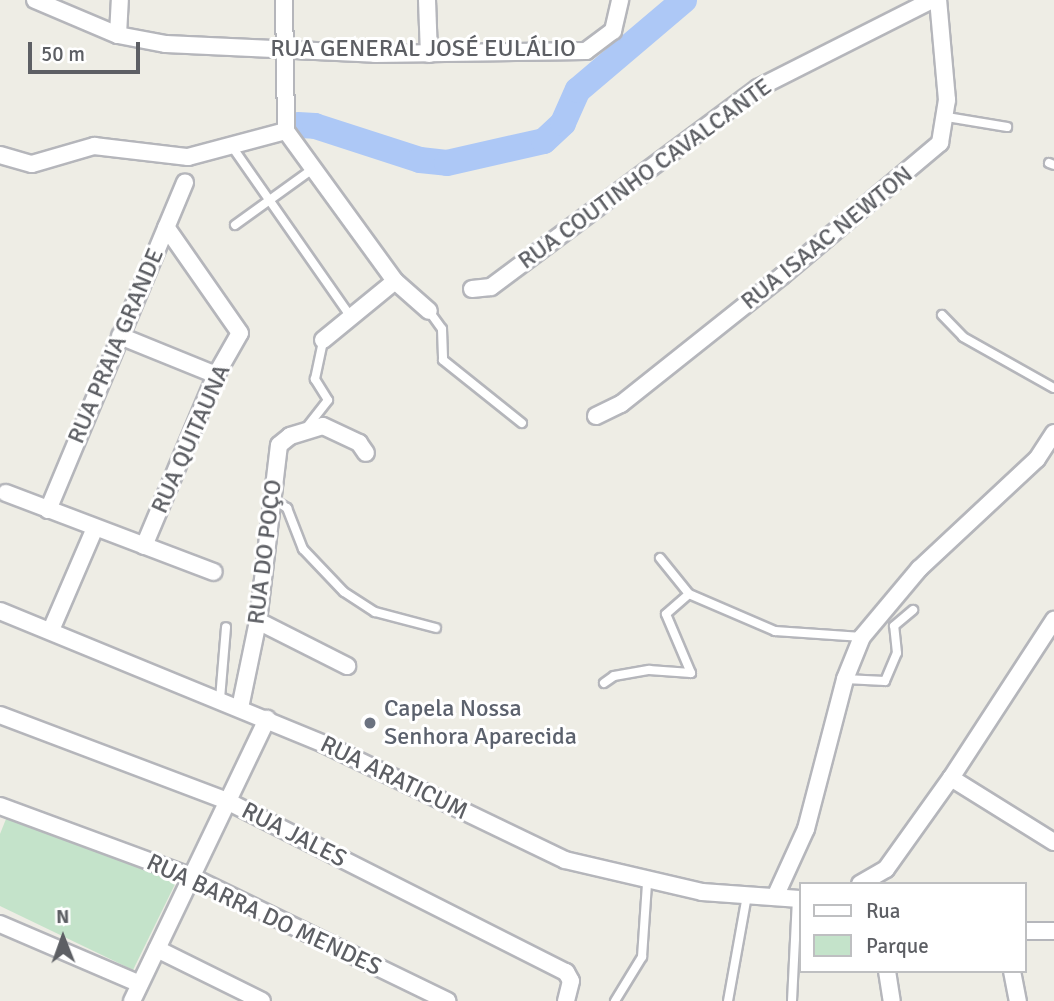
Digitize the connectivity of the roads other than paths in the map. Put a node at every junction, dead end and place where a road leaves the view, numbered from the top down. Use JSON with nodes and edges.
{"nodes":[{"id":1,"x":35,"y":0,"type":"edge"},
{"id":2,"x":120,"y":0,"type":"edge"},
{"id":3,"x":284,"y":0,"type":"edge"},
{"id":4,"x":427,"y":0,"type":"edge"},
{"id":5,"x":621,"y":0,"type":"edge"},
{"id":6,"x":932,"y":0,"type":"edge"},
{"id":7,"x":938,"y":0,"type":"edge"},
{"id":8,"x":118,"y":35,"type":"junction"},
{"id":9,"x":282,"y":50,"type":"junction"},
{"id":10,"x":429,"y":54,"type":"junction"},
{"id":11,"x":947,"y":117,"type":"junction"},
{"id":12,"x":1007,"y":127,"type":"dead end"},
{"id":13,"x":286,"y":131,"type":"junction"},
{"id":14,"x":233,"y":148,"type":"junction"},
{"id":15,"x":0,"y":155,"type":"edge"},
{"id":16,"x":314,"y":168,"type":"junction"},
{"id":17,"x":185,"y":182,"type":"dead end"},
{"id":18,"x":270,"y":200,"type":"junction"},
{"id":19,"x":235,"y":225,"type":"dead end"},
{"id":20,"x":166,"y":228,"type":"junction"},
{"id":21,"x":396,"y":281,"type":"junction"},
{"id":22,"x":472,"y":289,"type":"dead end"},
{"id":23,"x":429,"y":311,"type":"joint"},
{"id":24,"x":349,"y":314,"type":"junction"},
{"id":25,"x":942,"y":316,"type":"dead end"},
{"id":26,"x":120,"y":336,"type":"junction"},
{"id":27,"x":323,"y":340,"type":"joint"},
{"id":28,"x":216,"y":375,"type":"junction"},
{"id":29,"x":1054,"y":388,"type":"edge"},
{"id":30,"x":596,"y":416,"type":"dead end"},
{"id":31,"x":522,"y":423,"type":"dead end"},
{"id":32,"x":306,"y":429,"type":"junction"},
{"id":33,"x":1054,"y":433,"type":"edge"},
{"id":34,"x":366,"y":453,"type":"dead end"},
{"id":35,"x":6,"y":493,"type":"dead end"},
{"id":36,"x":273,"y":499,"type":"junction"},
{"id":37,"x":48,"y":510,"type":"junction"},
{"id":38,"x":95,"y":528,"type":"junction"},
{"id":39,"x":144,"y":546,"type":"junction"},
{"id":40,"x":660,"y":558,"type":"dead end"},
{"id":41,"x":214,"y":572,"type":"dead end"},
{"id":42,"x":689,"y":594,"type":"junction"},
{"id":43,"x":913,"y":610,"type":"dead end"},
{"id":44,"x":0,"y":611,"type":"edge"},
{"id":45,"x":1054,"y":620,"type":"edge"},
{"id":46,"x":258,"y":621,"type":"junction"},
{"id":47,"x":226,"y":627,"type":"dead end"},
{"id":48,"x":436,"y":628,"type":"dead end"},
{"id":49,"x":51,"y":629,"type":"junction"},
{"id":50,"x":862,"y":637,"type":"junction"},
{"id":51,"x":347,"y":666,"type":"dead end"},
{"id":52,"x":845,"y":679,"type":"junction"},
{"id":53,"x":604,"y":683,"type":"dead end"},
{"id":54,"x":220,"y":699,"type":"junction"},
{"id":55,"x":240,"y":708,"type":"junction"},
{"id":56,"x":0,"y":715,"type":"edge"},
{"id":57,"x":267,"y":719,"type":"junction"},
{"id":58,"x":951,"y":778,"type":"junction"},
{"id":59,"x":227,"y":801,"type":"junction"},
{"id":60,"x":0,"y":806,"type":"edge"},
{"id":61,"x":1054,"y":842,"type":"edge"},
{"id":62,"x":887,"y":876,"type":"edge"},
{"id":63,"x":192,"y":877,"type":"junction"},
{"id":64,"x":867,"y":882,"type":"edge"},
{"id":65,"x":648,"y":883,"type":"junction"},
{"id":66,"x":747,"y":895,"type":"junction"},
{"id":67,"x":775,"y":897,"type":"junction"},
{"id":68,"x":799,"y":899,"type":"edge"},
{"id":69,"x":0,"y":924,"type":"edge"},
{"id":70,"x":1026,"y":931,"type":"edge"},
{"id":71,"x":1054,"y":931,"type":"edge"},
{"id":72,"x":157,"y":949,"type":"junction"},
{"id":73,"x":887,"y":973,"type":"edge"},
{"id":74,"x":1012,"y":973,"type":"edge"},
{"id":75,"x":139,"y":984,"type":"junction"},
{"id":76,"x":132,"y":1001,"type":"edge"},
{"id":77,"x":262,"y":1001,"type":"edge"},
{"id":78,"x":447,"y":1001,"type":"edge"},
{"id":79,"x":566,"y":1001,"type":"edge"},
{"id":80,"x":615,"y":1001,"type":"edge"},
{"id":81,"x":728,"y":1001,"type":"edge"},
{"id":82,"x":792,"y":1001,"type":"edge"},
{"id":83,"x":892,"y":1001,"type":"edge"},
{"id":84,"x":1018,"y":1001,"type":"edge"}],
"edges":[{"from":1,"to":8,"type":"street","name":"RUA GENERAL JOSÉ EULÁLIO"},
{"from":2,"to":8,"type":"street"},
{"from":3,"to":9,"type":"street"},
{"from":4,"to":10,"type":"street"},
{"from":5,"to":10,"type":"street","name":"RUA GENERAL JOSÉ EULÁLIO"},
{"from":6,"to":22,"type":"street","name":"RUA COUTINHO CAVALCANTE"},
{"from":7,"to":11,"type":"street","name":"RUA ISAAC NEWTON"},
{"from":8,"to":9,"type":"street","name":"RUA GENERAL JOSÉ EULÁLIO"},
{"from":9,"to":10,"type":"street","name":"RUA GENERAL JOSÉ EULÁLIO"},
{"from":9,"to":13,"type":"street"},
{"from":11,"to":12,"type":"lane"},
{"from":11,"to":30,"type":"street","name":"RUA ISAAC NEWTON"},
{"from":13,"to":14,"type":"street"},
{"from":13,"to":16,"type":"street"},
{"from":14,"to":15,"type":"street"},
{"from":14,"to":18,"type":"lane"},
{"from":16,"to":18,"type":"lane"},
{"from":16,"to":21,"type":"street"},
{"from":17,"to":20,"type":"street","name":"RUA PRAIA GRANDE"},
{"from":18,"to":19,"type":"lane"},
{"from":18,"to":24,"type":"lane"},
{"from":20,"to":26,"type":"street","name":"RUA PRAIA GRANDE"},
{"from":20,"to":28,"type":"street","name":"RUA QUITAUNA"},
{"from":21,"to":23,"type":"street"},
{"from":21,"to":24,"type":"street"},
{"from":23,"to":31,"type":"lane"},
{"from":24,"to":27,"type":"street"},
{"from":25,"to":29,"type":"lane"},
{"from":26,"to":28,"type":"street"},
{"from":26,"to":37,"type":"street","name":"RUA PRAIA GRANDE"},
{"from":27,"to":32,"type":"lane"},
{"from":28,"to":39,"type":"street","name":"RUA QUITAUNA"},
{"from":32,"to":34,"type":"street","name":"RUA DO POÇO"},
{"from":32,"to":36,"type":"street","name":"RUA DO POÇO"},
{"from":33,"to":50,"type":"street"},
{"from":35,"to":37,"type":"street"},
{"from":36,"to":46,"type":"street","name":"RUA DO POÇO"},
{"from":36,"to":48,"type":"lane"},
{"from":37,"to":38,"type":"street"},
{"from":38,"to":39,"type":"street"},
{"from":38,"to":49,"type":"street"},
{"from":39,"to":41,"type":"street"},
{"from":40,"to":42,"type":"lane"},
{"from":42,"to":50,"type":"lane"},
{"from":42,"to":53,"type":"lane"},
{"from":43,"to":52,"type":"lane"},
{"from":44,"to":49,"type":"street","name":"RUA ARATICUM"},
{"from":45,"to":58,"type":"street"},
{"from":46,"to":51,"type":"street"},
{"from":46,"to":55,"type":"street","name":"RUA DO POÇO"},
{"from":47,"to":54,"type":"lane"},
{"from":49,"to":54,"type":"street","name":"RUA ARATICUM"},
{"from":50,"to":52,"type":"street"},
{"from":52,"to":67,"type":"street"},
{"from":54,"to":55,"type":"street","name":"RUA ARATICUM"},
{"from":55,"to":57,"type":"street","name":"RUA ARATICUM"},
{"from":56,"to":59,"type":"street","name":"RUA JALES"},
{"from":57,"to":59,"type":"street"},
{"from":57,"to":65,"type":"street","name":"RUA ARATICUM"},
{"from":58,"to":61,"type":"street"},
{"from":58,"to":62,"type":"street"},
{"from":59,"to":63,"type":"street"},
{"from":59,"to":79,"type":"street","name":"RUA JALES"},
{"from":60,"to":63,"type":"street","name":"RUA BARRA DO MENDES"},
{"from":62,"to":64,"type":"street"},
{"from":63,"to":72,"type":"street"},
{"from":63,"to":78,"type":"street","name":"RUA BARRA DO MENDES"},
{"from":65,"to":66,"type":"street","name":"RUA ARATICUM"},
{"from":65,"to":80,"type":"lane"},
{"from":66,"to":67,"type":"street","name":"RUA ARATICUM"},
{"from":66,"to":81,"type":"lane"},
{"from":67,"to":68,"type":"street","name":"RUA ARATICUM"},
{"from":68,"to":82,"type":"lane"},
{"from":69,"to":75,"type":"street"},
{"from":70,"to":71,"type":"street"},
{"from":72,"to":75,"type":"street"},
{"from":72,"to":77,"type":"street"},
{"from":73,"to":83,"type":"street"},
{"from":74,"to":84,"type":"street"},
{"from":75,"to":76,"type":"street"}]}
